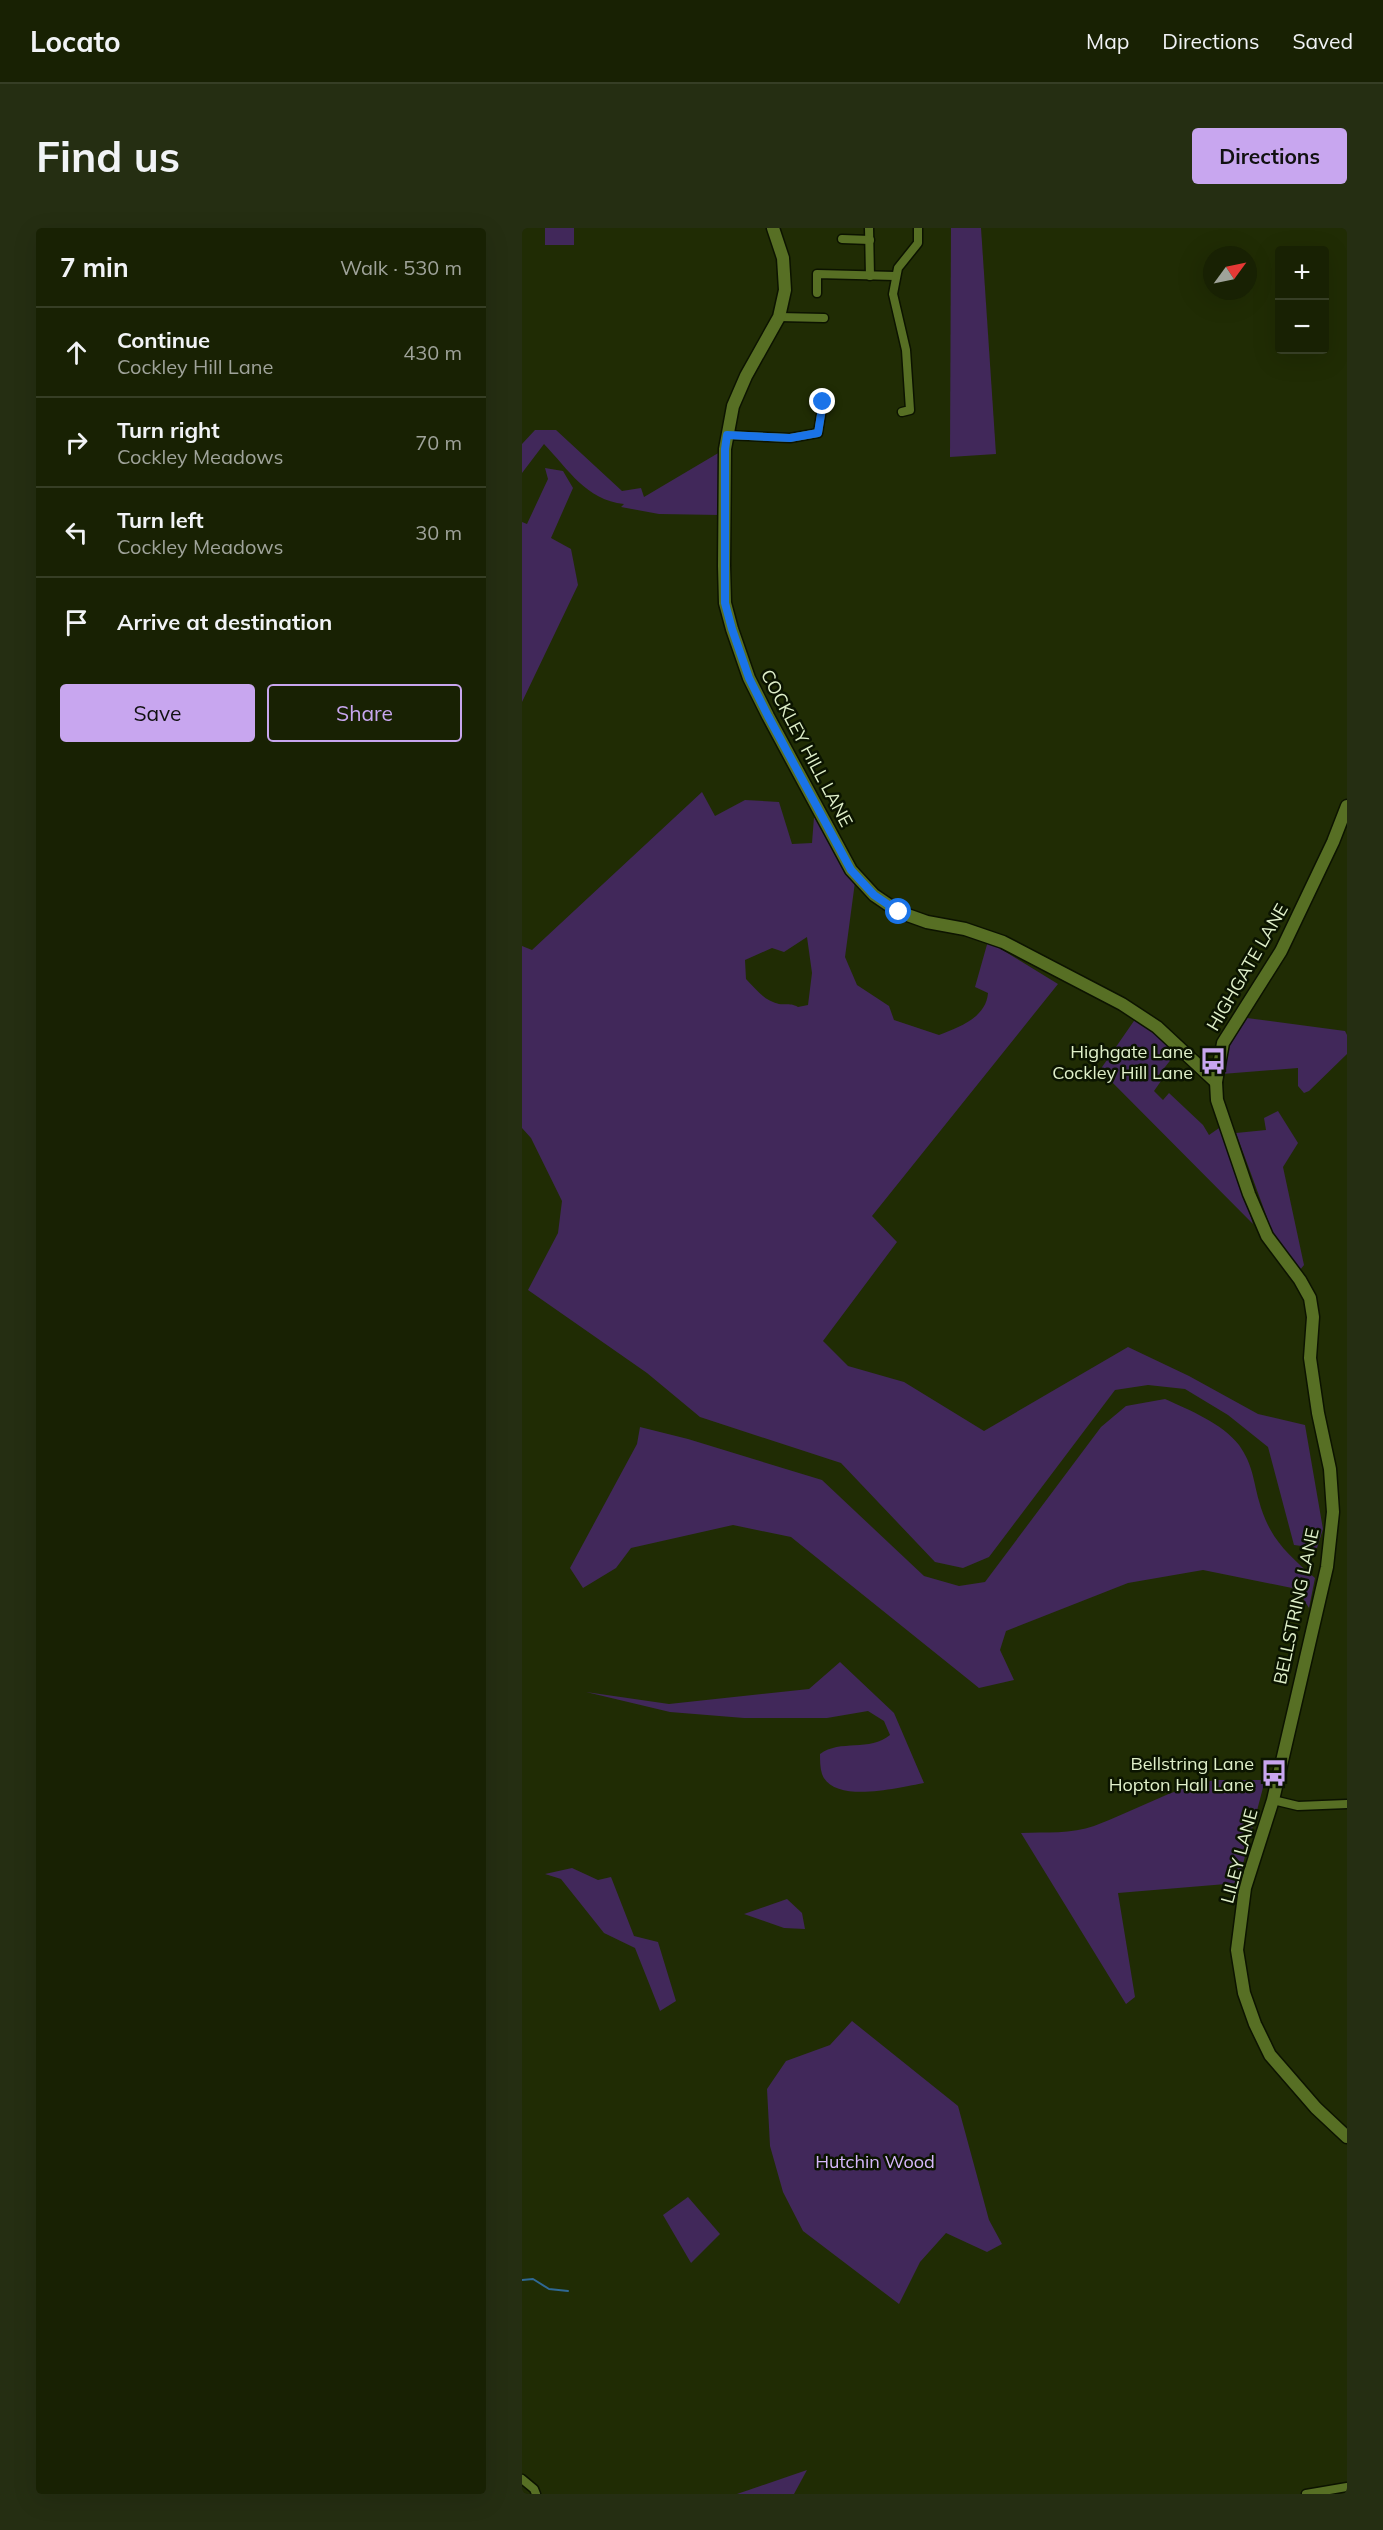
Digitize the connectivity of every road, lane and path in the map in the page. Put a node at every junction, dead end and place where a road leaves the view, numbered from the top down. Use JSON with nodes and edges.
{"nodes":[{"id":1,"x":773,"y":228,"type":"edge"},
{"id":2,"x":869,"y":228,"type":"edge"},
{"id":3,"x":918,"y":228,"type":"edge"},
{"id":4,"x":842,"y":239,"type":"dead end"},
{"id":5,"x":870,"y":240,"type":"junction"},
{"id":6,"x":870,"y":276,"type":"junction"},
{"id":7,"x":896,"y":276,"type":"junction"},
{"id":8,"x":817,"y":293,"type":"dead end"},
{"id":9,"x":779,"y":317,"type":"junction"},
{"id":10,"x":824,"y":318,"type":"dead end"},
{"id":11,"x":823,"y":402,"type":"dead end"},
{"id":12,"x":902,"y":412,"type":"dead end"},
{"id":13,"x":727,"y":435,"type":"junction"},
{"id":14,"x":1347,"y":806,"type":"edge"},
{"id":15,"x":1216,"y":1082,"type":"junction"},
{"id":16,"x":1273,"y":1800,"type":"junction"},
{"id":17,"x":1347,"y":1804,"type":"edge"},
{"id":18,"x":1347,"y":2137,"type":"edge"},
{"id":19,"x":522,"y":2479,"type":"edge"},
{"id":20,"x":1347,"y":2487,"type":"edge"},
{"id":21,"x":536,"y":2494,"type":"edge"},
{"id":22,"x":1306,"y":2494,"type":"edge"}],
"edges":[{"from":1,"to":9,"type":"main road","name":"COCKLEY HILL LANE"},
{"from":2,"to":5,"type":"street"},
{"from":3,"to":7,"type":"street"},
{"from":4,"to":5,"type":"street"},
{"from":5,"to":6,"type":"street"},
{"from":6,"to":7,"type":"street"},
{"from":6,"to":8,"type":"street"},
{"from":7,"to":12,"type":"street"},
{"from":9,"to":10,"type":"street"},
{"from":9,"to":13,"type":"main road","name":"COCKLEY HILL LANE"},
{"from":11,"to":13,"type":"street"},
{"from":13,"to":15,"type":"main road","name":"COCKLEY HILL LANE"},
{"from":14,"to":15,"type":"main road","name":"HIGHGATE LANE"},
{"from":15,"to":16,"type":"main road","name":"BELLSTRING LANE"},
{"from":16,"to":17,"type":"street"},
{"from":16,"to":18,"type":"main road","name":"LILEY LANE"},
{"from":19,"to":21,"type":"street"},
{"from":20,"to":22,"type":"street"}]}
